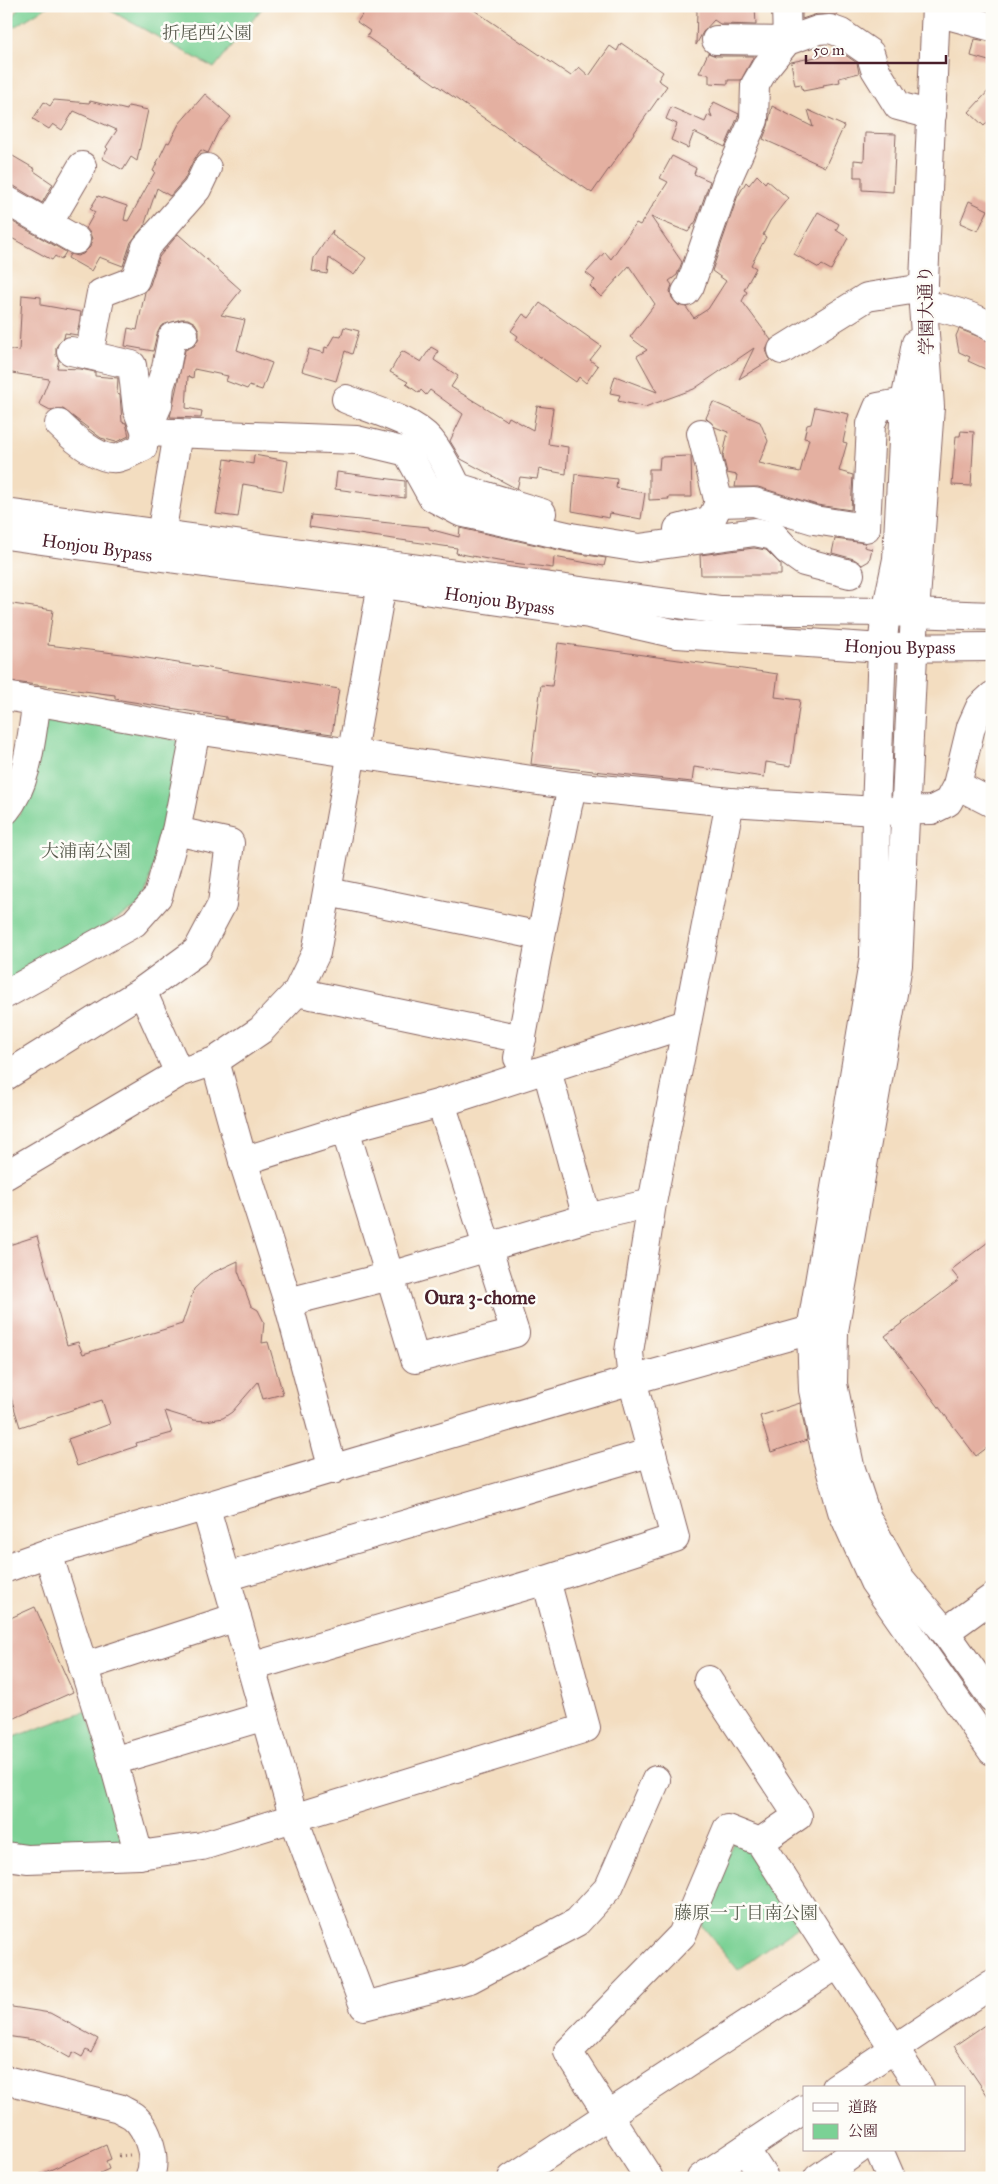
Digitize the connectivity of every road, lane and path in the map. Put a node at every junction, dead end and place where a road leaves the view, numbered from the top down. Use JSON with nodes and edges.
{"nodes":[{"id":1,"x":786,"y":6,"type":"edge"},
{"id":2,"x":936,"y":9,"type":"edge"},
{"id":3,"x":992,"y":27,"type":"edge"},
{"id":4,"x":716,"y":40,"type":"dead end"},
{"id":5,"x":787,"y":41,"type":"junction"},
{"id":6,"x":932,"y":115,"type":"junction"},
{"id":7,"x":82,"y":166,"type":"dead end"},
{"id":8,"x":207,"y":168,"type":"dead end"},
{"id":9,"x":6,"y":200,"type":"edge"},
{"id":10,"x":48,"y":224,"type":"junction"},
{"id":11,"x":76,"y":240,"type":"dead end"},
{"id":12,"x":686,"y":292,"type":"dead end"},
{"id":13,"x":923,"y":296,"type":"junction"},
{"id":14,"x":992,"y":327,"type":"edge"},
{"id":15,"x":184,"y":334,"type":"dead end"},
{"id":16,"x":782,"y":350,"type":"dead end"},
{"id":17,"x":346,"y":399,"type":"dead end"},
{"id":18,"x":905,"y":402,"type":"junction"},
{"id":19,"x":59,"y":424,"type":"dead end"},
{"id":20,"x":146,"y":432,"type":"junction"},
{"id":21,"x":178,"y":433,"type":"junction"},
{"id":22,"x":701,"y":433,"type":"dead end"},
{"id":23,"x":457,"y":487,"type":"junction"},
{"id":24,"x":428,"y":489,"type":"junction"},
{"id":25,"x":719,"y":503,"type":"junction"},
{"id":26,"x":6,"y":513,"type":"edge"},
{"id":27,"x":6,"y":535,"type":"edge"},
{"id":28,"x":161,"y":535,"type":"junction"},
{"id":29,"x":850,"y":574,"type":"dead end"},
{"id":30,"x":382,"y":584,"type":"junction"},
{"id":31,"x":886,"y":612,"type":"junction"},
{"id":32,"x":915,"y":614,"type":"junction"},
{"id":33,"x":992,"y":616,"type":"edge"},
{"id":34,"x":914,"y":647,"type":"junction"},
{"id":35,"x":992,"y":647,"type":"edge"},
{"id":36,"x":882,"y":648,"type":"junction"},
{"id":37,"x":6,"y":696,"type":"edge"},
{"id":38,"x":992,"y":696,"type":"edge"},
{"id":39,"x":37,"y":701,"type":"junction"},
{"id":40,"x":196,"y":730,"type":"junction"},
{"id":41,"x":353,"y":753,"type":"junction"},
{"id":42,"x":957,"y":785,"type":"junction"},
{"id":43,"x":572,"y":786,"type":"junction"},
{"id":44,"x":9,"y":802,"type":"edge"},
{"id":45,"x":730,"y":802,"type":"junction"},
{"id":46,"x":992,"y":803,"type":"edge"},
{"id":47,"x":906,"y":810,"type":"junction"},
{"id":48,"x":876,"y":811,"type":"junction"},
{"id":49,"x":176,"y":831,"type":"junction"},
{"id":50,"x":328,"y":892,"type":"junction"},
{"id":51,"x":540,"y":936,"type":"junction"},
{"id":52,"x":142,"y":991,"type":"junction"},
{"id":53,"x":297,"y":992,"type":"junction"},
{"id":54,"x":6,"y":994,"type":"edge"},
{"id":55,"x":686,"y":1024,"type":"junction"},
{"id":56,"x":522,"y":1039,"type":"junction"},
{"id":57,"x":215,"y":1061,"type":"junction"},
{"id":58,"x":546,"y":1070,"type":"junction"},
{"id":59,"x":179,"y":1073,"type":"junction"},
{"id":60,"x":6,"y":1076,"type":"edge"},
{"id":61,"x":514,"y":1079,"type":"junction"},
{"id":62,"x":441,"y":1103,"type":"junction"},
{"id":63,"x":345,"y":1129,"type":"junction"},
{"id":64,"x":243,"y":1161,"type":"junction"},
{"id":65,"x":6,"y":1174,"type":"edge"},
{"id":66,"x":652,"y":1203,"type":"junction"},
{"id":67,"x":587,"y":1218,"type":"junction"},
{"id":68,"x":488,"y":1248,"type":"junction"},
{"id":69,"x":390,"y":1276,"type":"junction"},
{"id":70,"x":288,"y":1302,"type":"junction"},
{"id":71,"x":822,"y":1331,"type":"junction"},
{"id":72,"x":632,"y":1380,"type":"junction"},
{"id":73,"x":652,"y":1452,"type":"junction"},
{"id":74,"x":334,"y":1470,"type":"junction"},
{"id":75,"x":206,"y":1508,"type":"junction"},
{"id":76,"x":48,"y":1553,"type":"junction"},
{"id":77,"x":6,"y":1568,"type":"edge"},
{"id":78,"x":226,"y":1577,"type":"junction"},
{"id":79,"x":546,"y":1580,"type":"junction"},
{"id":80,"x":992,"y":1598,"type":"edge"},
{"id":81,"x":237,"y":1617,"type":"junction"},
{"id":82,"x":945,"y":1632,"type":"junction"},
{"id":83,"x":83,"y":1667,"type":"junction"},
{"id":84,"x":251,"y":1667,"type":"junction"},
{"id":85,"x":708,"y":1680,"type":"dead end"},
{"id":86,"x":992,"y":1698,"type":"edge"},
{"id":87,"x":265,"y":1716,"type":"junction"},
{"id":88,"x":992,"y":1750,"type":"edge"},
{"id":89,"x":113,"y":1761,"type":"junction"},
{"id":90,"x":656,"y":1780,"type":"dead end"},
{"id":91,"x":294,"y":1819,"type":"junction"},
{"id":92,"x":760,"y":1842,"type":"junction"},
{"id":93,"x":139,"y":1855,"type":"junction"},
{"id":94,"x":6,"y":1856,"type":"edge"},
{"id":95,"x":838,"y":1964,"type":"junction"},
{"id":96,"x":992,"y":1984,"type":"edge"},
{"id":97,"x":894,"y":2048,"type":"junction"},
{"id":98,"x":6,"y":2080,"type":"edge"},
{"id":99,"x":838,"y":2086,"type":"edge"},
{"id":100,"x":919,"y":2086,"type":"edge"},
{"id":101,"x":803,"y":2110,"type":"edge"},
{"id":102,"x":606,"y":2114,"type":"junction"},
{"id":103,"x":745,"y":2149,"type":"junction"},
{"id":104,"x":855,"y":2152,"type":"edge"},
{"id":105,"x":880,"y":2152,"type":"edge"},
{"id":106,"x":149,"y":2178,"type":"edge"},
{"id":107,"x":512,"y":2178,"type":"edge"},
{"id":108,"x":649,"y":2178,"type":"edge"},
{"id":109,"x":701,"y":2178,"type":"edge"},
{"id":110,"x":764,"y":2178,"type":"edge"},
{"id":111,"x":818,"y":2178,"type":"edge"},
{"id":112,"x":891,"y":2178,"type":"edge"}],
"edges":[{"from":1,"to":5,"type":"main road"},
{"from":2,"to":3,"type":"main road"},
{"from":2,"to":6,"type":"main road","name":"学園大通り"},
{"from":4,"to":5,"type":"main road"},
{"from":5,"to":6,"type":"main road"},
{"from":5,"to":12,"type":"main road"},
{"from":6,"to":13,"type":"main road","name":"学園大通り"},
{"from":7,"to":10,"type":"main road"},
{"from":8,"to":20,"type":"main road"},
{"from":9,"to":10,"type":"main road"},
{"from":10,"to":11,"type":"main road"},
{"from":13,"to":14,"type":"main road"},
{"from":13,"to":16,"type":"main road"},
{"from":13,"to":18,"type":"main road"},
{"from":13,"to":32,"type":"main road","name":"学園大通り"},
{"from":15,"to":20,"type":"main road"},
{"from":17,"to":23,"type":"main road"},
{"from":18,"to":25,"type":"main road"},
{"from":18,"to":31,"type":"main road"},
{"from":19,"to":20,"type":"main road"},
{"from":20,"to":21,"type":"main road"},
{"from":21,"to":24,"type":"main road"},
{"from":21,"to":28,"type":"main road"},
{"from":22,"to":25,"type":"main road"},
{"from":23,"to":24,"type":"main road"},
{"from":23,"to":25,"type":"main road"},
{"from":24,"to":29,"type":"main road"},
{"from":26,"to":28,"type":"main road","name":"Honjou Bypass"},
{"from":27,"to":30,"type":"main road","name":"Honjou Bypass"},
{"from":28,"to":31,"type":"main road","name":"Honjou Bypass"},
{"from":30,"to":36,"type":"main road","name":"Honjou Bypass"},
{"from":30,"to":41,"type":"main road"},
{"from":31,"to":32,"type":"main road","name":"Honjou Bypass"},
{"from":31,"to":36,"type":"main road"},
{"from":32,"to":33,"type":"main road","name":"Honjou Bypass"},
{"from":32,"to":34,"type":"main road","name":"学園大通り"},
{"from":34,"to":35,"type":"main road","name":"Honjou Bypass"},
{"from":34,"to":36,"type":"main road","name":"Honjou Bypass"},
{"from":34,"to":47,"type":"main road","name":"学園大通り"},
{"from":36,"to":48,"type":"main road"},
{"from":37,"to":39,"type":"main road"},
{"from":38,"to":42,"type":"main road"},
{"from":39,"to":40,"type":"main road"},
{"from":39,"to":44,"type":"main road"},
{"from":40,"to":41,"type":"main road"},
{"from":40,"to":49,"type":"main road"},
{"from":41,"to":43,"type":"main road"},
{"from":41,"to":50,"type":"main road"},
{"from":42,"to":46,"type":"main road"},
{"from":42,"to":47,"type":"main road"},
{"from":43,"to":45,"type":"main road"},
{"from":43,"to":51,"type":"main road"},
{"from":45,"to":48,"type":"main road"},
{"from":45,"to":55,"type":"main road"},
{"from":47,"to":48,"type":"main road"},
{"from":47,"to":71,"type":"main road","name":"学園大通り"},
{"from":48,"to":71,"type":"main road"},
{"from":49,"to":52,"type":"main road"},
{"from":49,"to":54,"type":"main road"},
{"from":50,"to":51,"type":"main road"},
{"from":50,"to":53,"type":"main road"},
{"from":51,"to":56,"type":"main road"},
{"from":52,"to":59,"type":"main road"},
{"from":52,"to":60,"type":"main road"},
{"from":53,"to":56,"type":"main road"},
{"from":53,"to":57,"type":"main road"},
{"from":55,"to":58,"type":"main road"},
{"from":55,"to":66,"type":"main road"},
{"from":56,"to":61,"type":"main road"},
{"from":57,"to":59,"type":"main road"},
{"from":57,"to":64,"type":"main road"},
{"from":58,"to":61,"type":"main road"},
{"from":58,"to":67,"type":"main road"},
{"from":59,"to":65,"type":"main road"},
{"from":61,"to":62,"type":"main road"},
{"from":62,"to":63,"type":"main road"},
{"from":62,"to":68,"type":"main road"},
{"from":63,"to":64,"type":"main road"},
{"from":63,"to":69,"type":"main road"},
{"from":64,"to":70,"type":"main road"},
{"from":66,"to":67,"type":"main road"},
{"from":66,"to":72,"type":"main road"},
{"from":67,"to":68,"type":"main road"},
{"from":68,"to":69,"type":"main road"},
{"from":68,"to":69,"type":"main road"},
{"from":69,"to":70,"type":"main road"},
{"from":70,"to":74,"type":"main road"},
{"from":71,"to":72,"type":"main road"},
{"from":71,"to":82,"type":"main road"},
{"from":71,"to":88,"type":"main road"},
{"from":72,"to":73,"type":"main road"},
{"from":72,"to":74,"type":"main road"},
{"from":73,"to":78,"type":"main road"},
{"from":73,"to":79,"type":"main road"},
{"from":74,"to":75,"type":"main road"},
{"from":75,"to":76,"type":"main road"},
{"from":75,"to":78,"type":"main road"},
{"from":76,"to":77,"type":"main road"},
{"from":76,"to":83,"type":"main road"},
{"from":78,"to":81,"type":"main road"},
{"from":79,"to":84,"type":"main road"},
{"from":79,"to":91,"type":"main road"},
{"from":80,"to":82,"type":"main road"},
{"from":81,"to":83,"type":"main road"},
{"from":81,"to":84,"type":"main road"},
{"from":82,"to":86,"type":"main road"},
{"from":83,"to":89,"type":"main road"},
{"from":84,"to":87,"type":"main road"},
{"from":85,"to":92,"type":"main road"},
{"from":87,"to":89,"type":"main road"},
{"from":87,"to":91,"type":"main road"},
{"from":89,"to":93,"type":"main road"},
{"from":90,"to":91,"type":"main road"},
{"from":91,"to":93,"type":"main road"},
{"from":92,"to":95,"type":"main road"},
{"from":92,"to":102,"type":"main road"},
{"from":93,"to":94,"type":"main road"},
{"from":95,"to":97,"type":"main road"},
{"from":95,"to":102,"type":"main road"},
{"from":96,"to":97,"type":"main road"},
{"from":97,"to":99,"type":"main road"},
{"from":97,"to":100,"type":"main road"},
{"from":98,"to":106,"type":"main road"},
{"from":101,"to":103,"type":"main road"},
{"from":102,"to":107,"type":"main road"},
{"from":102,"to":108,"type":"main road"},
{"from":103,"to":109,"type":"main road"},
{"from":103,"to":110,"type":"main road"},
{"from":104,"to":111,"type":"main road"},
{"from":105,"to":112,"type":"main road"}]}
